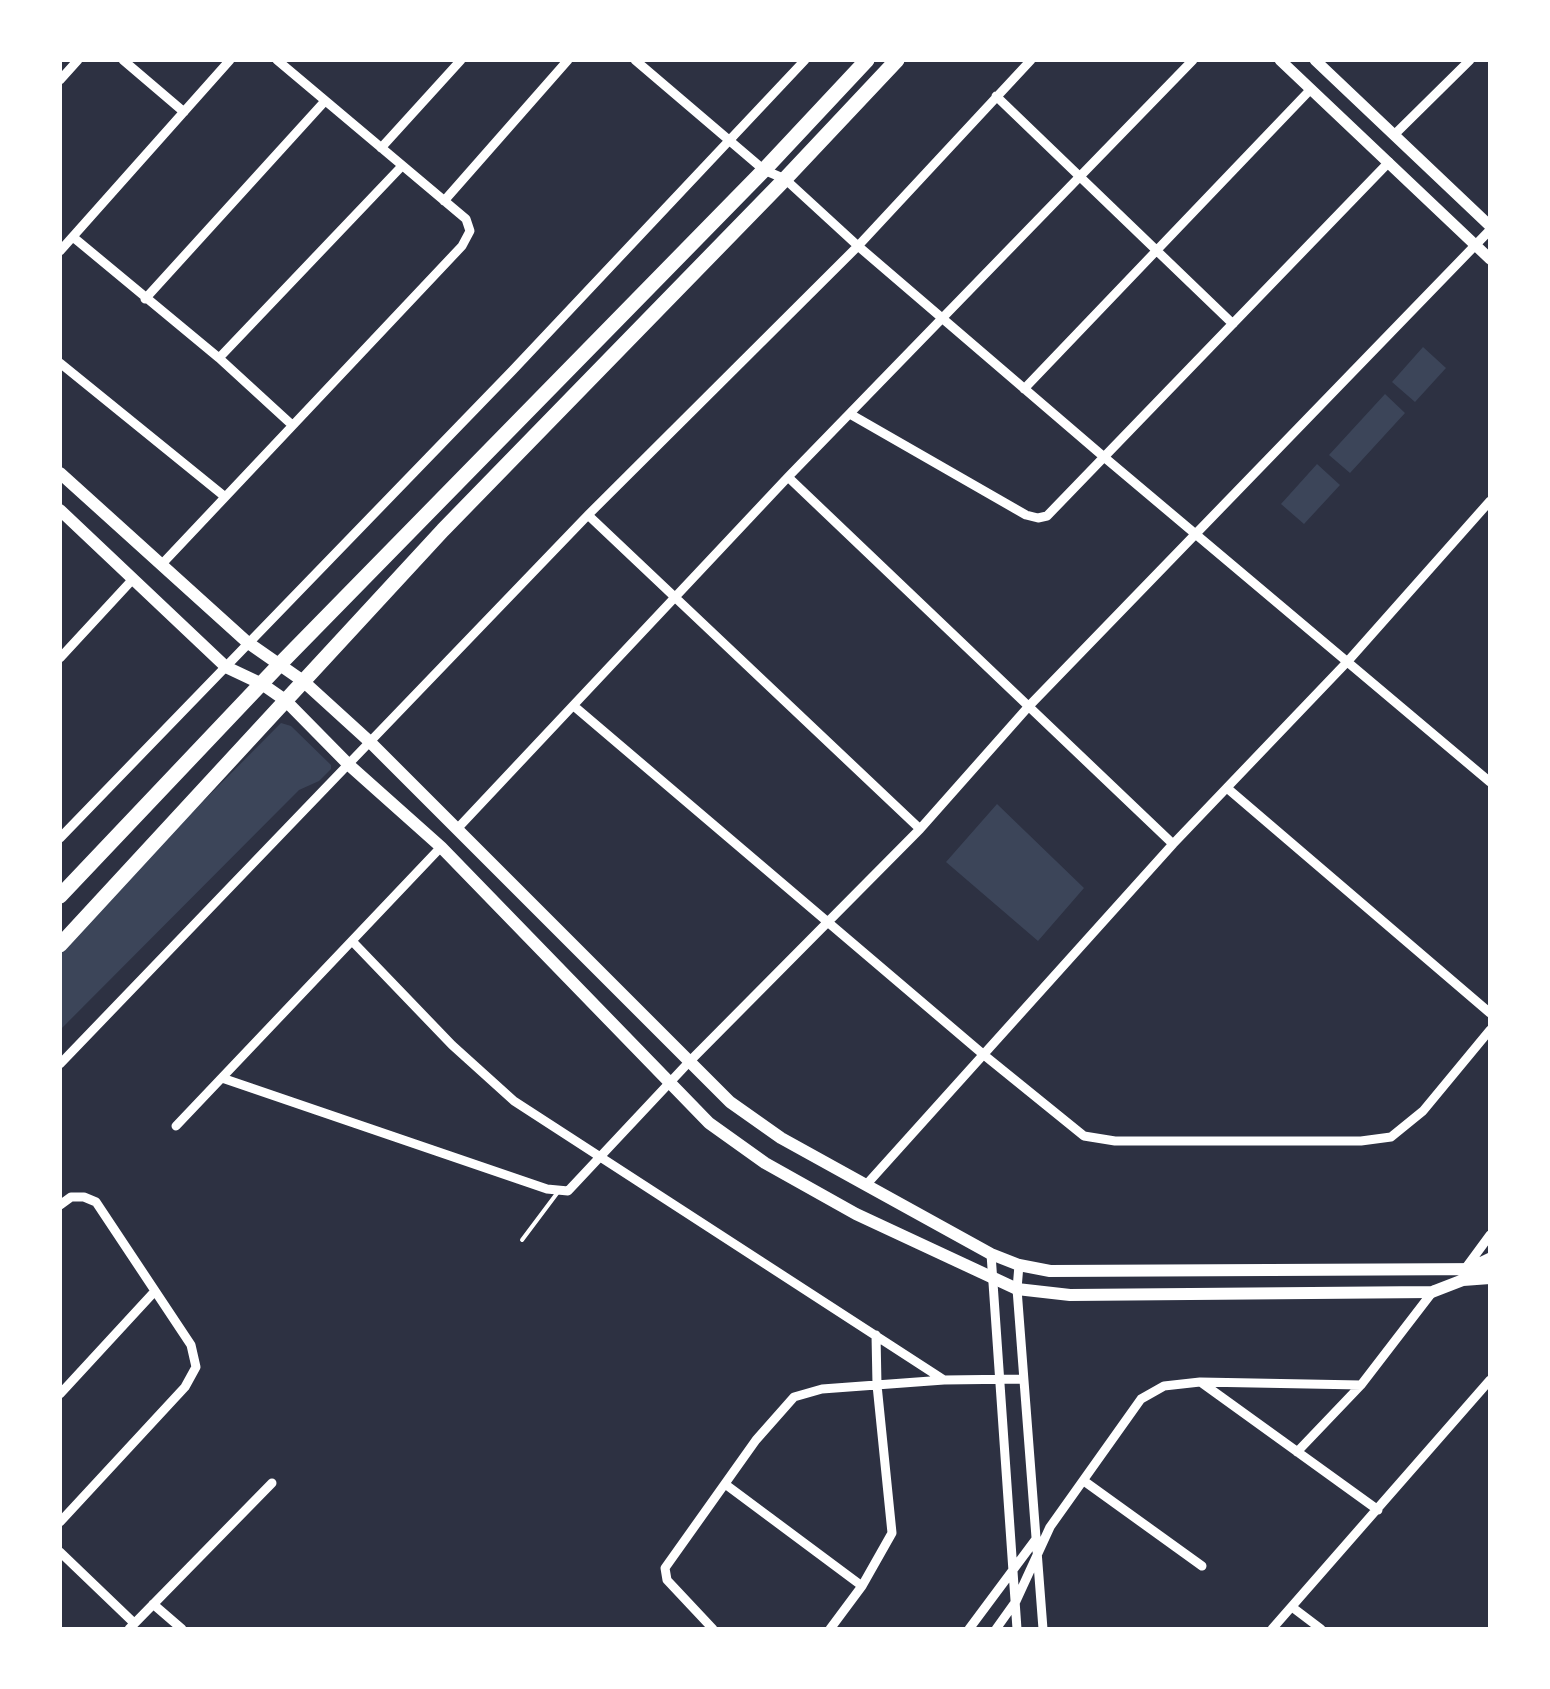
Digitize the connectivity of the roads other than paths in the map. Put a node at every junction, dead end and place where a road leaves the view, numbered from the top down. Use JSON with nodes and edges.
{"nodes":[{"id":1,"x":78,"y":60,"type":"edge"},
{"id":2,"x":122,"y":60,"type":"edge"},
{"id":3,"x":230,"y":60,"type":"edge"},
{"id":4,"x":277,"y":60,"type":"edge"},
{"id":5,"x":461,"y":60,"type":"edge"},
{"id":6,"x":568,"y":60,"type":"edge"},
{"id":7,"x":635,"y":60,"type":"edge"},
{"id":8,"x":805,"y":60,"type":"edge"},
{"id":9,"x":866,"y":60,"type":"edge"},
{"id":10,"x":896,"y":60,"type":"edge"},
{"id":11,"x":1031,"y":60,"type":"edge"},
{"id":12,"x":1193,"y":60,"type":"edge"},
{"id":13,"x":1280,"y":60,"type":"edge"},
{"id":14,"x":1315,"y":60,"type":"edge"},
{"id":15,"x":1470,"y":60,"type":"edge"},
{"id":16,"x":60,"y":80,"type":"edge"},
{"id":17,"x":1311,"y":90,"type":"junction"},
{"id":18,"x":996,"y":96,"type":"junction"},
{"id":19,"x":325,"y":101,"type":"junction"},
{"id":20,"x":184,"y":112,"type":"junction"},
{"id":21,"x":1394,"y":134,"type":"junction"},
{"id":22,"x":728,"y":139,"type":"junction"},
{"id":23,"x":381,"y":148,"type":"junction"},
{"id":24,"x":1389,"y":162,"type":"junction"},
{"id":25,"x":401,"y":167,"type":"junction"},
{"id":26,"x":764,"y":170,"type":"junction"},
{"id":27,"x":1081,"y":178,"type":"junction"},
{"id":28,"x":786,"y":179,"type":"junction"},
{"id":29,"x":444,"y":201,"type":"junction"},
{"id":30,"x":1490,"y":228,"type":"edge"},
{"id":31,"x":72,"y":237,"type":"junction"},
{"id":32,"x":858,"y":246,"type":"junction"},
{"id":33,"x":1476,"y":246,"type":"junction"},
{"id":34,"x":60,"y":251,"type":"edge"},
{"id":35,"x":1156,"y":251,"type":"junction"},
{"id":36,"x":1490,"y":259,"type":"edge"},
{"id":37,"x":145,"y":299,"type":"junction"},
{"id":38,"x":943,"y":318,"type":"junction"},
{"id":39,"x":1234,"y":324,"type":"junction"},
{"id":40,"x":219,"y":358,"type":"junction"},
{"id":41,"x":60,"y":363,"type":"edge"},
{"id":42,"x":1024,"y":389,"type":"junction"},
{"id":43,"x":850,"y":414,"type":"junction"},
{"id":44,"x":291,"y":424,"type":"junction"},
{"id":45,"x":1104,"y":458,"type":"junction"},
{"id":46,"x":61,"y":475,"type":"edge"},
{"id":47,"x":788,"y":477,"type":"junction"},
{"id":48,"x":224,"y":496,"type":"junction"},
{"id":49,"x":1490,"y":501,"type":"edge"},
{"id":50,"x":60,"y":510,"type":"edge"},
{"id":51,"x":588,"y":515,"type":"junction"},
{"id":52,"x":1195,"y":533,"type":"junction"},
{"id":53,"x":162,"y":564,"type":"junction"},
{"id":54,"x":133,"y":579,"type":"junction"},
{"id":55,"x":676,"y":596,"type":"junction"},
{"id":56,"x":247,"y":642,"type":"junction"},
{"id":57,"x":60,"y":658,"type":"edge"},
{"id":58,"x":1348,"y":661,"type":"junction"},
{"id":59,"x":280,"y":664,"type":"junction"},
{"id":60,"x":226,"y":667,"type":"junction"},
{"id":61,"x":303,"y":680,"type":"junction"},
{"id":62,"x":262,"y":684,"type":"junction"},
{"id":63,"x":284,"y":700,"type":"junction"},
{"id":64,"x":1029,"y":706,"type":"junction"},
{"id":65,"x":574,"y":707,"type":"junction"},
{"id":66,"x":370,"y":742,"type":"junction"},
{"id":67,"x":349,"y":765,"type":"junction"},
{"id":68,"x":1490,"y":782,"type":"edge"},
{"id":69,"x":1227,"y":788,"type":"junction"},
{"id":70,"x":456,"y":829,"type":"junction"},
{"id":71,"x":920,"y":829,"type":"junction"},
{"id":72,"x":60,"y":838,"type":"edge"},
{"id":73,"x":1173,"y":844,"type":"junction"},
{"id":74,"x":441,"y":847,"type":"junction"},
{"id":75,"x":60,"y":896,"type":"edge"},
{"id":76,"x":830,"y":922,"type":"junction"},
{"id":77,"x":352,"y":942,"type":"junction"},
{"id":78,"x":60,"y":945,"type":"edge"},
{"id":79,"x":1490,"y":1013,"type":"edge"},
{"id":80,"x":1490,"y":1030,"type":"edge"},
{"id":81,"x":984,"y":1055,"type":"junction"},
{"id":82,"x":689,"y":1062,"type":"junction"},
{"id":83,"x":60,"y":1064,"type":"edge"},
{"id":84,"x":222,"y":1078,"type":"junction"},
{"id":85,"x":669,"y":1084,"type":"junction"},
{"id":86,"x":176,"y":1126,"type":"dead end"},
{"id":87,"x":601,"y":1159,"type":"junction"},
{"id":88,"x":866,"y":1185,"type":"junction"},
{"id":89,"x":558,"y":1192,"type":"junction"},
{"id":90,"x":60,"y":1205,"type":"edge"},
{"id":91,"x":1490,"y":1234,"type":"edge"},
{"id":92,"x":522,"y":1240,"type":"dead end"},
{"id":93,"x":990,"y":1254,"type":"junction"},
{"id":94,"x":1490,"y":1257,"type":"edge"},
{"id":95,"x":1019,"y":1265,"type":"junction"},
{"id":96,"x":1465,"y":1269,"type":"junction"},
{"id":97,"x":1490,"y":1269,"type":"edge"},
{"id":98,"x":1490,"y":1278,"type":"edge"},
{"id":99,"x":991,"y":1280,"type":"junction"},
{"id":100,"x":1016,"y":1290,"type":"junction"},
{"id":101,"x":155,"y":1291,"type":"junction"},
{"id":102,"x":1432,"y":1292,"type":"junction"},
{"id":103,"x":876,"y":1335,"type":"junction"},
{"id":104,"x":1023,"y":1379,"type":"junction"},
{"id":105,"x":944,"y":1380,"type":"junction"},
{"id":106,"x":999,"y":1380,"type":"junction"},
{"id":107,"x":1200,"y":1382,"type":"junction"},
{"id":108,"x":1489,"y":1382,"type":"edge"},
{"id":109,"x":877,"y":1385,"type":"junction"},
{"id":110,"x":1361,"y":1385,"type":"junction"},
{"id":111,"x":60,"y":1394,"type":"edge"},
{"id":112,"x":1298,"y":1452,"type":"junction"},
{"id":113,"x":1084,"y":1480,"type":"junction"},
{"id":114,"x":272,"y":1482,"type":"dead end"},
{"id":115,"x":724,"y":1484,"type":"junction"},
{"id":116,"x":1378,"y":1510,"type":"junction"},
{"id":117,"x":60,"y":1522,"type":"edge"},
{"id":118,"x":1050,"y":1528,"type":"junction"},
{"id":119,"x":1036,"y":1539,"type":"junction"},
{"id":120,"x":60,"y":1552,"type":"edge"},
{"id":121,"x":1036,"y":1562,"type":"junction"},
{"id":122,"x":1013,"y":1566,"type":"junction"},
{"id":123,"x":1202,"y":1566,"type":"dead end"},
{"id":124,"x":862,"y":1586,"type":"junction"},
{"id":125,"x":1016,"y":1601,"type":"junction"},
{"id":126,"x":153,"y":1604,"type":"junction"},
{"id":127,"x":1292,"y":1607,"type":"junction"},
{"id":128,"x":132,"y":1626,"type":"edge"},
{"id":129,"x":182,"y":1629,"type":"edge"},
{"id":130,"x":713,"y":1629,"type":"edge"},
{"id":131,"x":830,"y":1629,"type":"edge"},
{"id":132,"x":969,"y":1629,"type":"edge"},
{"id":133,"x":996,"y":1629,"type":"edge"},
{"id":134,"x":1017,"y":1629,"type":"edge"},
{"id":135,"x":1042,"y":1629,"type":"edge"},
{"id":136,"x":1272,"y":1629,"type":"edge"},
{"id":137,"x":1321,"y":1629,"type":"edge"}],
"edges":[{"from":1,"to":16,"type":"street"},
{"from":2,"to":20,"type":"street"},
{"from":3,"to":20,"type":"street"},
{"from":4,"to":19,"type":"street"},
{"from":5,"to":23,"type":"street"},
{"from":6,"to":29,"type":"street"},
{"from":7,"to":22,"type":"street"},
{"from":8,"to":22,"type":"street"},
{"from":9,"to":26,"type":"highway"},
{"from":10,"to":28,"type":"highway"},
{"from":11,"to":18,"type":"street"},
{"from":12,"to":27,"type":"street"},
{"from":13,"to":17,"type":"street"},
{"from":14,"to":21,"type":"street"},
{"from":15,"to":21,"type":"street"},
{"from":17,"to":24,"type":"street"},
{"from":17,"to":35,"type":"street"},
{"from":18,"to":27,"type":"street"},
{"from":18,"to":32,"type":"street"},
{"from":19,"to":23,"type":"street"},
{"from":19,"to":37,"type":"street"},
{"from":20,"to":31,"type":"street"},
{"from":21,"to":30,"type":"street"},
{"from":22,"to":26,"type":"street"},
{"from":22,"to":56,"type":"street"},
{"from":23,"to":25,"type":"street"},
{"from":24,"to":33,"type":"street"},
{"from":24,"to":39,"type":"street"},
{"from":25,"to":29,"type":"street"},
{"from":25,"to":40,"type":"street"},
{"from":26,"to":28,"type":"street"},
{"from":26,"to":59,"type":"highway"},
{"from":27,"to":35,"type":"street"},
{"from":27,"to":38,"type":"street"},
{"from":28,"to":32,"type":"street"},
{"from":28,"to":61,"type":"highway"},
{"from":29,"to":44,"type":"street"},
{"from":30,"to":33,"type":"street"},
{"from":31,"to":34,"type":"street"},
{"from":31,"to":37,"type":"street"},
{"from":32,"to":38,"type":"street"},
{"from":32,"to":51,"type":"street"},
{"from":33,"to":36,"type":"street"},
{"from":33,"to":52,"type":"street"},
{"from":35,"to":39,"type":"street"},
{"from":35,"to":42,"type":"street"},
{"from":37,"to":40,"type":"street"},
{"from":38,"to":42,"type":"street"},
{"from":38,"to":43,"type":"street"},
{"from":39,"to":45,"type":"street"},
{"from":40,"to":44,"type":"street"},
{"from":41,"to":48,"type":"street"},
{"from":42,"to":45,"type":"street"},
{"from":43,"to":45,"type":"street"},
{"from":43,"to":47,"type":"street"},
{"from":44,"to":48,"type":"street"},
{"from":45,"to":52,"type":"street"},
{"from":46,"to":53,"type":"main road"},
{"from":47,"to":55,"type":"street"},
{"from":47,"to":64,"type":"street"},
{"from":48,"to":53,"type":"street"},
{"from":49,"to":58,"type":"street"},
{"from":50,"to":54,"type":"main road"},
{"from":51,"to":55,"type":"street"},
{"from":51,"to":66,"type":"street"},
{"from":52,"to":58,"type":"street"},
{"from":52,"to":64,"type":"street"},
{"from":53,"to":56,"type":"main road"},
{"from":54,"to":57,"type":"street"},
{"from":54,"to":60,"type":"main road"},
{"from":55,"to":65,"type":"street"},
{"from":55,"to":71,"type":"street"},
{"from":56,"to":59,"type":"main road"},
{"from":56,"to":60,"type":"street"},
{"from":58,"to":68,"type":"street"},
{"from":58,"to":69,"type":"street"},
{"from":59,"to":61,"type":"main road"},
{"from":59,"to":62,"type":"highway"},
{"from":60,"to":62,"type":"main road"},
{"from":60,"to":72,"type":"street"},
{"from":61,"to":63,"type":"highway"},
{"from":61,"to":66,"type":"main road"},
{"from":62,"to":63,"type":"main road"},
{"from":62,"to":75,"type":"highway"},
{"from":63,"to":67,"type":"main road"},
{"from":63,"to":78,"type":"highway"},
{"from":64,"to":71,"type":"street"},
{"from":64,"to":73,"type":"street"},
{"from":65,"to":70,"type":"street"},
{"from":65,"to":76,"type":"street"},
{"from":66,"to":67,"type":"street"},
{"from":66,"to":70,"type":"main road"},
{"from":67,"to":74,"type":"main road"},
{"from":67,"to":83,"type":"street"},
{"from":69,"to":73,"type":"street"},
{"from":69,"to":79,"type":"street"},
{"from":70,"to":82,"type":"main road"},
{"from":71,"to":76,"type":"street"},
{"from":73,"to":81,"type":"street"},
{"from":74,"to":77,"type":"street"},
{"from":74,"to":85,"type":"main road"},
{"from":76,"to":81,"type":"street"},
{"from":76,"to":82,"type":"street"},
{"from":77,"to":84,"type":"street"},
{"from":77,"to":87,"type":"street"},
{"from":80,"to":81,"type":"street"},
{"from":81,"to":88,"type":"street"},
{"from":82,"to":85,"type":"street"},
{"from":82,"to":88,"type":"main road"},
{"from":84,"to":86,"type":"street"},
{"from":84,"to":89,"type":"street"},
{"from":85,"to":87,"type":"street"},
{"from":85,"to":99,"type":"main road"},
{"from":87,"to":89,"type":"street"},
{"from":87,"to":103,"type":"street"},
{"from":88,"to":93,"type":"main road"},
{"from":89,"to":92,"type":"lane"},
{"from":90,"to":101,"type":"street"},
{"from":91,"to":96,"type":"street"},
{"from":93,"to":95,"type":"main road"},
{"from":93,"to":99,"type":"street"},
{"from":94,"to":96,"type":"street"},
{"from":95,"to":96,"type":"main road"},
{"from":95,"to":100,"type":"street"},
{"from":96,"to":97,"type":"main road"},
{"from":96,"to":102,"type":"street"},
{"from":98,"to":102,"type":"main road"},
{"from":99,"to":100,"type":"main road"},
{"from":99,"to":106,"type":"street"},
{"from":100,"to":102,"type":"main road"},
{"from":100,"to":104,"type":"street"},
{"from":101,"to":111,"type":"street"},
{"from":101,"to":117,"type":"street"},
{"from":102,"to":110,"type":"street"},
{"from":103,"to":105,"type":"street"},
{"from":103,"to":109,"type":"street"},
{"from":104,"to":106,"type":"street"},
{"from":104,"to":119,"type":"street"},
{"from":105,"to":106,"type":"street"},
{"from":105,"to":109,"type":"street"},
{"from":106,"to":122,"type":"street"},
{"from":107,"to":110,"type":"street"},
{"from":107,"to":112,"type":"street"},
{"from":107,"to":113,"type":"street"},
{"from":108,"to":116,"type":"street"},
{"from":109,"to":115,"type":"street"},
{"from":109,"to":124,"type":"street"},
{"from":110,"to":112,"type":"street"},
{"from":112,"to":116,"type":"street"},
{"from":113,"to":118,"type":"street"},
{"from":113,"to":123,"type":"street"},
{"from":114,"to":126,"type":"street"},
{"from":115,"to":124,"type":"street"},
{"from":115,"to":130,"type":"street"},
{"from":116,"to":127,"type":"street"},
{"from":118,"to":119,"type":"street"},
{"from":118,"to":121,"type":"street"},
{"from":119,"to":121,"type":"street"},
{"from":119,"to":122,"type":"street"},
{"from":120,"to":128,"type":"street"},
{"from":121,"to":125,"type":"street"},
{"from":121,"to":135,"type":"street"},
{"from":122,"to":125,"type":"street"},
{"from":122,"to":132,"type":"street"},
{"from":124,"to":131,"type":"street"},
{"from":125,"to":133,"type":"street"},
{"from":125,"to":134,"type":"street"},
{"from":126,"to":128,"type":"street"},
{"from":126,"to":129,"type":"street"},
{"from":127,"to":136,"type":"street"},
{"from":127,"to":137,"type":"street"}]}
